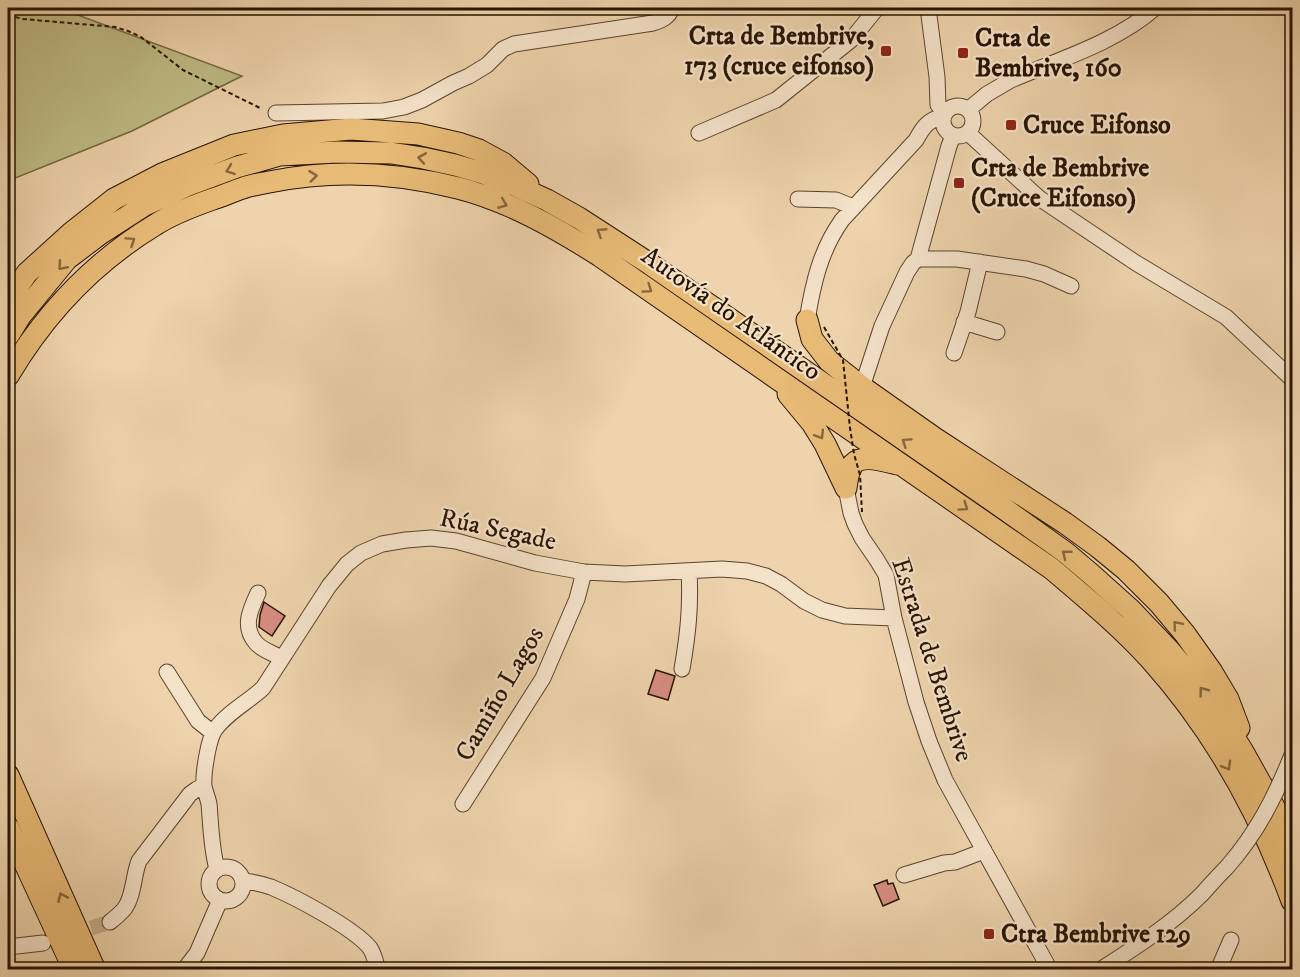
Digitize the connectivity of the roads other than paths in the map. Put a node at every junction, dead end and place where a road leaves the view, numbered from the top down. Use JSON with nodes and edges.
{"nodes":[{"id":1,"x":672,"y":8,"type":"edge"},
{"id":2,"x":877,"y":8,"type":"edge"},
{"id":3,"x":928,"y":8,"type":"edge"},
{"id":4,"x":1155,"y":8,"type":"edge"},
{"id":5,"x":954,"y":111,"type":"junction"},
{"id":6,"x":276,"y":113,"type":"road end"},
{"id":7,"x":699,"y":133,"type":"dead end"},
{"id":8,"x":956,"y":134,"type":"junction"},
{"id":9,"x":916,"y":140,"type":"junction"},
{"id":10,"x":798,"y":199,"type":"dead end"},
{"id":11,"x":547,"y":200,"type":"junction"},
{"id":12,"x":853,"y":207,"type":"junction"},
{"id":13,"x":918,"y":259,"type":"junction"},
{"id":14,"x":980,"y":262,"type":"junction"},
{"id":15,"x":1071,"y":286,"type":"dead end"},
{"id":16,"x":8,"y":300,"type":"edge"},
{"id":17,"x":964,"y":322,"type":"junction"},
{"id":18,"x":815,"y":324,"type":"joint"},
{"id":19,"x":997,"y":332,"type":"dead end"},
{"id":20,"x":8,"y":336,"type":"edge"},
{"id":21,"x":954,"y":353,"type":"dead end"},
{"id":22,"x":770,"y":373,"type":"junction"},
{"id":23,"x":8,"y":376,"type":"edge"},
{"id":24,"x":1293,"y":379,"type":"edge"},
{"id":25,"x":862,"y":387,"type":"junction"},
{"id":26,"x":906,"y":467,"type":"junction"},
{"id":27,"x":846,"y":488,"type":"junction"},
{"id":28,"x":689,"y":571,"type":"junction"},
{"id":29,"x":584,"y":572,"type":"junction"},
{"id":30,"x":258,"y":593,"type":"dead end"},
{"id":31,"x":894,"y":618,"type":"junction"},
{"id":32,"x":281,"y":658,"type":"junction"},
{"id":33,"x":682,"y":669,"type":"dead end"},
{"id":34,"x":167,"y":672,"type":"dead end"},
{"id":35,"x":213,"y":734,"type":"junction"},
{"id":36,"x":1242,"y":750,"type":"junction"},
{"id":37,"x":1293,"y":755,"type":"edge"},
{"id":38,"x":8,"y":775,"type":"edge"},
{"id":39,"x":204,"y":786,"type":"junction"},
{"id":40,"x":463,"y":804,"type":"dead end"},
{"id":41,"x":8,"y":827,"type":"edge"},
{"id":42,"x":8,"y":844,"type":"edge"},
{"id":43,"x":984,"y":850,"type":"junction"},
{"id":44,"x":1293,"y":852,"type":"edge"},
{"id":45,"x":217,"y":869,"type":"junction"},
{"id":46,"x":904,"y":875,"type":"dead end"},
{"id":47,"x":244,"y":881,"type":"junction"},
{"id":48,"x":220,"y":900,"type":"junction"},
{"id":49,"x":1293,"y":901,"type":"edge"},
{"id":50,"x":111,"y":922,"type":"tunnel mouth"},
{"id":51,"x":74,"y":923,"type":"junction"},
{"id":52,"x":1231,"y":940,"type":"dead end"},
{"id":53,"x":43,"y":942,"type":"dead end"},
{"id":54,"x":8,"y":947,"type":"edge"},
{"id":55,"x":60,"y":969,"type":"edge"},
{"id":56,"x":74,"y":969,"type":"edge"},
{"id":57,"x":95,"y":969,"type":"edge"},
{"id":58,"x":111,"y":969,"type":"edge"},
{"id":59,"x":184,"y":969,"type":"edge"},
{"id":60,"x":378,"y":969,"type":"edge"},
{"id":61,"x":1052,"y":969,"type":"edge"},
{"id":62,"x":1063,"y":969,"type":"edge"},
{"id":63,"x":1100,"y":969,"type":"edge"},
{"id":64,"x":1218,"y":969,"type":"edge"}],
"edges":[{"from":1,"to":6,"type":"street"},
{"from":2,"to":7,"type":"street"},
{"from":3,"to":5,"type":"street"},
{"from":4,"to":5,"type":"street"},
{"from":5,"to":8,"type":"street"},
{"from":5,"to":8,"type":"street"},
{"from":5,"to":9,"type":"street"},
{"from":8,"to":9,"type":"street"},
{"from":8,"to":13,"type":"street"},
{"from":8,"to":24,"type":"street"},
{"from":9,"to":12,"type":"street"},
{"from":10,"to":12,"type":"street"},
{"from":11,"to":16,"type":"highway"},
{"from":11,"to":20,"type":"highway","name":"Autovía do Atlántico","one_way":true},
{"from":36,"to":11,"type":"highway","name":"Autovía do Atlántico","one_way":true},
{"from":12,"to":18,"type":"street"},
{"from":13,"to":14,"type":"street"},
{"from":13,"to":25,"type":"street"},
{"from":14,"to":15,"type":"street"},
{"from":14,"to":17,"type":"street"},
{"from":17,"to":19,"type":"street"},
{"from":17,"to":21,"type":"street"},
{"from":18,"to":25,"type":"highway"},
{"from":23,"to":22,"type":"highway","name":"Autovía do Atlántico","one_way":true},
{"from":22,"to":26,"type":"highway","name":"Autovía do Atlántico"},
{"from":22,"to":27,"type":"highway","one_way":true},
{"from":36,"to":25,"type":"highway","one_way":true},
{"from":26,"to":27,"type":"highway"},
{"from":26,"to":49,"type":"highway","name":"Autovía do Atlántico","one_way":true},
{"from":27,"to":31,"type":"street","name":"Estrada de Bembrive"},
{"from":28,"to":29,"type":"street","name":"Rúa Segade"},
{"from":28,"to":31,"type":"street","name":"Rúa Segade"},
{"from":28,"to":33,"type":"street"},
{"from":29,"to":32,"type":"street","name":"Rúa Segade"},
{"from":29,"to":40,"type":"street","name":"Camiño Lagos"},
{"from":30,"to":32,"type":"street"},
{"from":31,"to":43,"type":"street","name":"Estrada de Bembrive"},
{"from":32,"to":35,"type":"street","name":"Rúa Segade"},
{"from":34,"to":35,"type":"street"},
{"from":35,"to":39,"type":"street"},
{"from":36,"to":44,"type":"highway","name":"Autovía do Atlántico"},
{"from":37,"to":63,"type":"street","bridge":true},
{"from":51,"to":38,"type":"highway","one_way":true},
{"from":39,"to":45,"type":"street"},
{"from":39,"to":50,"type":"street"},
{"from":41,"to":56,"type":"highway"},
{"from":42,"to":55,"type":"highway"},
{"from":43,"to":46,"type":"street"},
{"from":43,"to":61,"type":"street","name":"Estrada de Bembrive"},
{"from":45,"to":47,"type":"street"},
{"from":45,"to":48,"type":"street"},
{"from":47,"to":48,"type":"street"},
{"from":47,"to":60,"type":"street"},
{"from":48,"to":59,"type":"street"},
{"from":51,"to":57,"type":"highway"},
{"from":51,"to":58,"type":"highway"},
{"from":52,"to":64,"type":"street"},
{"from":53,"to":54,"type":"street"},
{"from":61,"to":62,"type":"street"}]}
